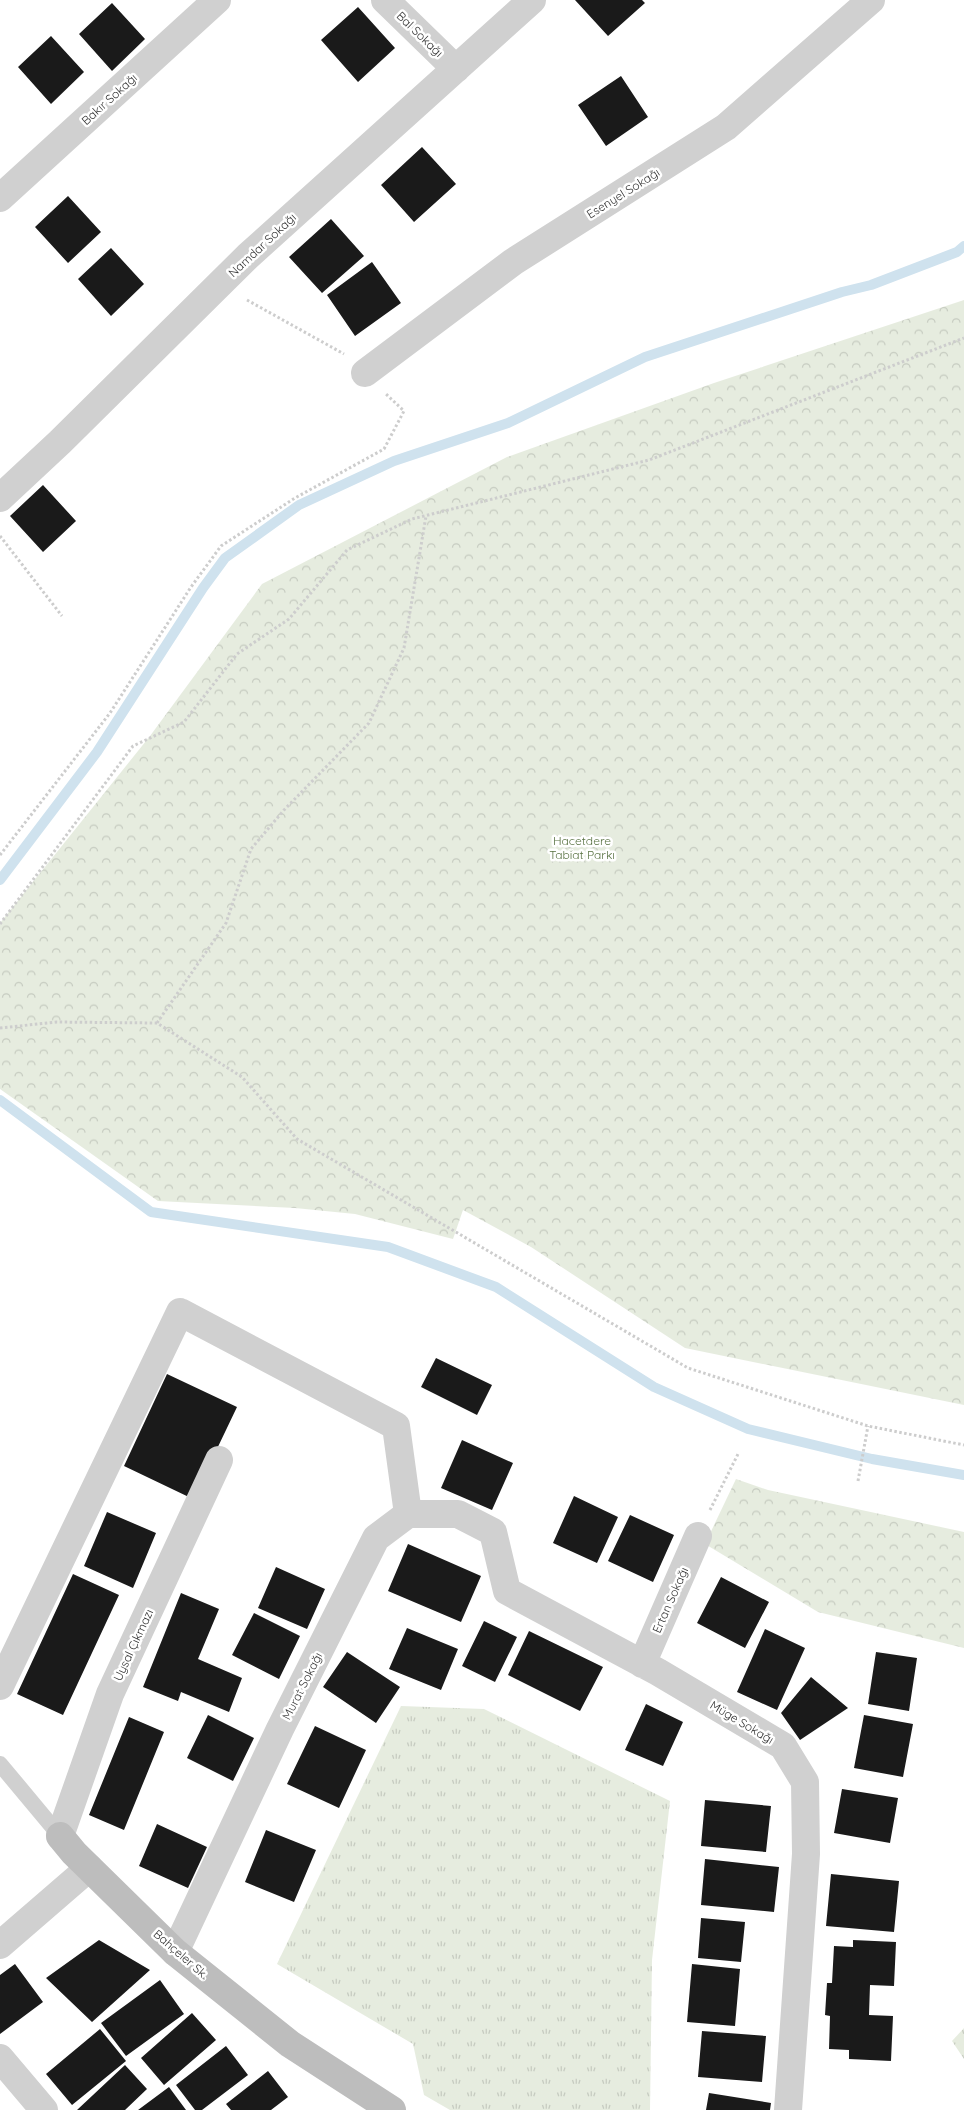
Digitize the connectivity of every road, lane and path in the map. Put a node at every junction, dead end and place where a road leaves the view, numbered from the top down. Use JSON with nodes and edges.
{"nodes":[{"id":1,"x":217,"y":0,"type":"edge"},
{"id":2,"x":385,"y":0,"type":"edge"},
{"id":3,"x":532,"y":0,"type":"edge"},
{"id":4,"x":871,"y":0,"type":"edge"},
{"id":5,"x":456,"y":69,"type":"junction"},
{"id":6,"x":0,"y":198,"type":"edge"},
{"id":7,"x":220,"y":285,"type":"junction"},
{"id":8,"x":964,"y":338,"type":"edge"},
{"id":9,"x":364,"y":373,"type":"junction"},
{"id":10,"x":0,"y":498,"type":"edge"},
{"id":11,"x":426,"y":516,"type":"junction"},
{"id":12,"x":0,"y":536,"type":"edge"},
{"id":13,"x":62,"y":616,"type":"dead end"},
{"id":14,"x":0,"y":855,"type":"edge"},
{"id":15,"x":0,"y":924,"type":"edge"},
{"id":16,"x":157,"y":1023,"type":"junction"},
{"id":17,"x":0,"y":1028,"type":"edge"},
{"id":18,"x":868,"y":1426,"type":"junction"},
{"id":19,"x":964,"y":1445,"type":"edge"},
{"id":20,"x":738,"y":1454,"type":"dead end"},
{"id":21,"x":219,"y":1460,"type":"dead end"},
{"id":22,"x":858,"y":1481,"type":"dead end"},
{"id":23,"x":408,"y":1514,"type":"junction"},
{"id":24,"x":698,"y":1536,"type":"joint"},
{"id":25,"x":642,"y":1664,"type":"junction"},
{"id":26,"x":0,"y":1686,"type":"edge"},
{"id":27,"x":0,"y":1764,"type":"edge"},
{"id":28,"x":60,"y":1836,"type":"junction"},
{"id":29,"x":89,"y":1868,"type":"junction"},
{"id":30,"x":0,"y":1945,"type":"edge"},
{"id":31,"x":175,"y":1952,"type":"junction"},
{"id":32,"x":0,"y":2058,"type":"edge"},
{"id":33,"x":44,"y":2110,"type":"edge"},
{"id":34,"x":392,"y":2110,"type":"edge"},
{"id":35,"x":788,"y":2110,"type":"edge"}],
"edges":[{"from":1,"to":6,"type":"street","name":"Bakır Sokağı"},
{"from":2,"to":5,"type":"street","name":"Bal Sokağı"},
{"from":3,"to":5,"type":"street","name":"Namdar Sokağı"},
{"from":4,"to":9,"type":"street","name":"Esenyel Sokağı"},
{"from":5,"to":7,"type":"street","name":"Namdar Sokağı"},
{"from":7,"to":9,"type":"path"},
{"from":7,"to":10,"type":"street","name":"Namdar Sokağı"},
{"from":8,"to":11,"type":"path"},
{"from":9,"to":14,"type":"path"},
{"from":11,"to":15,"type":"path"},
{"from":11,"to":16,"type":"path"},
{"from":12,"to":13,"type":"path"},
{"from":16,"to":17,"type":"path"},
{"from":16,"to":18,"type":"path"},
{"from":18,"to":19,"type":"path"},
{"from":18,"to":22,"type":"path"},
{"from":20,"to":24,"type":"path"},
{"from":21,"to":28,"type":"street","name":"Uysal Çıkmazı"},
{"from":23,"to":25,"type":"street","name":"Müge Sokağı"},
{"from":23,"to":26,"type":"street"},
{"from":23,"to":31,"type":"street","name":"Murat Sokağı"},
{"from":24,"to":25,"type":"street","name":"Ertan Sokağı"},
{"from":25,"to":35,"type":"street","name":"Müge Sokağı"},
{"from":27,"to":28,"type":"lane","name":"Bahçeler Sk."},
{"from":28,"to":29,"type":"street","name":"Bahçeler Sk."},
{"from":29,"to":30,"type":"street"},
{"from":29,"to":31,"type":"street","name":"Bahçeler Sk."},
{"from":31,"to":34,"type":"street","name":"Bahçeler Sk."},
{"from":32,"to":33,"type":"street"}]}
